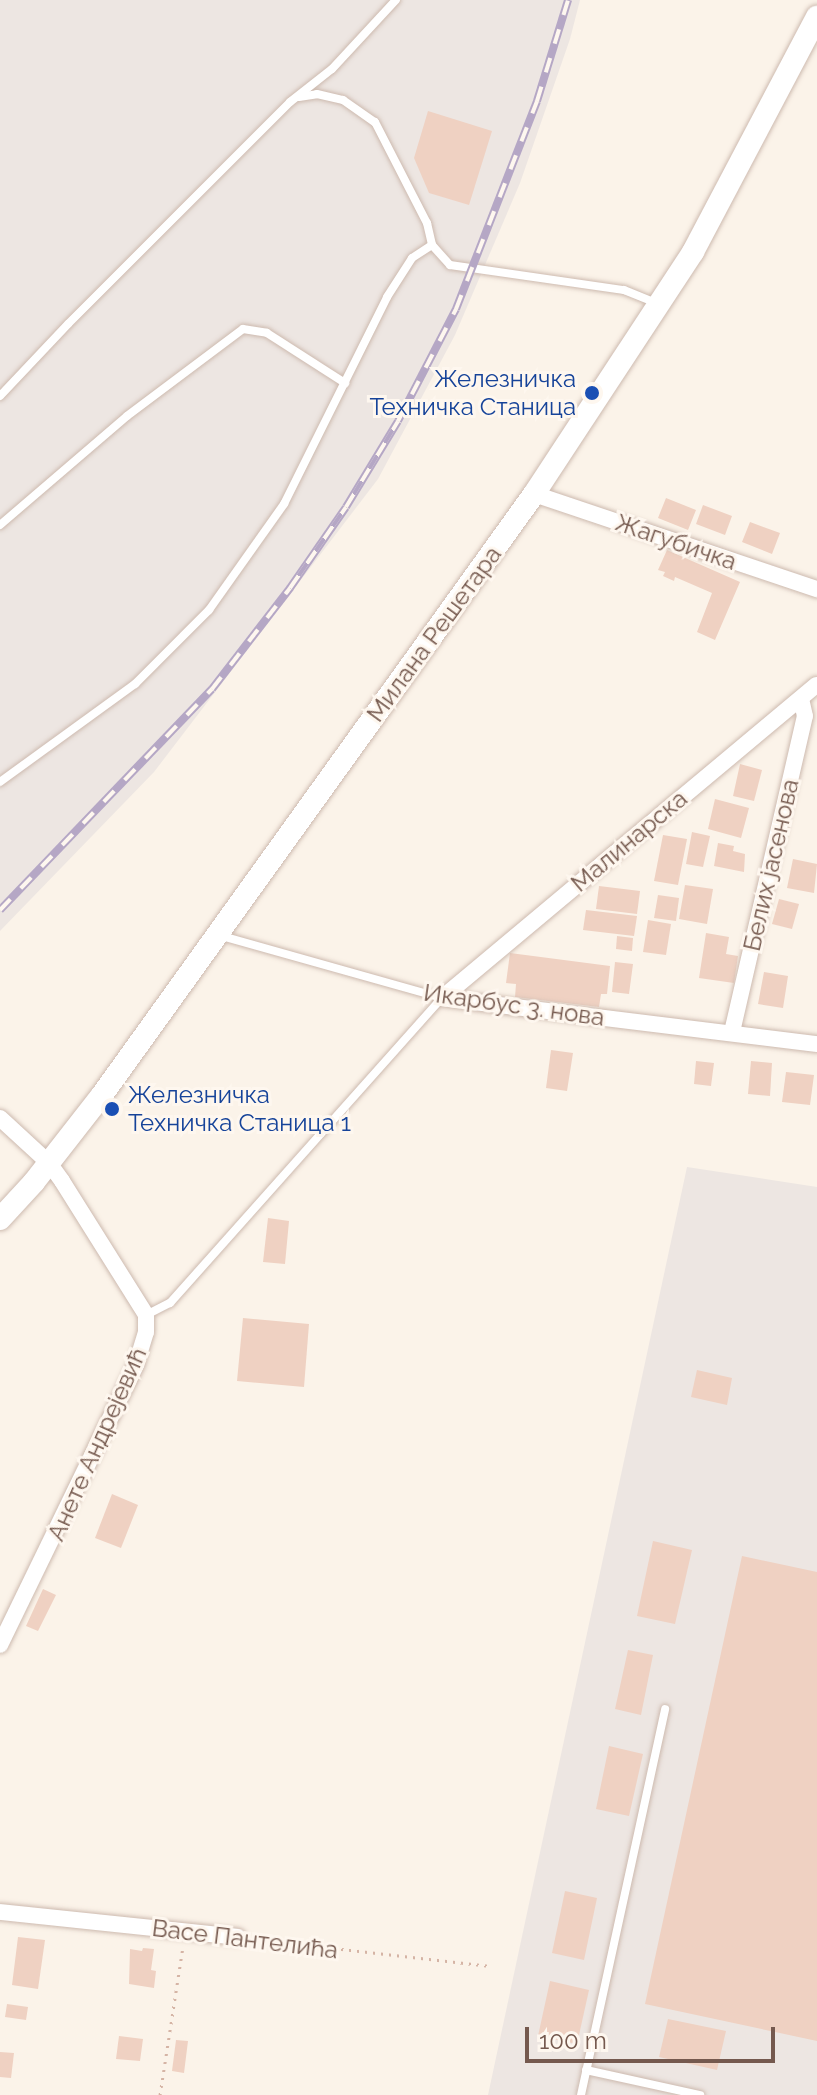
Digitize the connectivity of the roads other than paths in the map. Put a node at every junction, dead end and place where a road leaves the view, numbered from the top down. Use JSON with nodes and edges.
{"nodes":[{"id":1,"x":396,"y":0,"type":"edge"},
{"id":2,"x":817,"y":17,"type":"edge"},
{"id":3,"x":290,"y":102,"type":"junction"},
{"id":4,"x":432,"y":245,"type":"junction"},
{"id":5,"x":661,"y":305,"type":"junction"},
{"id":6,"x":345,"y":383,"type":"junction"},
{"id":7,"x":0,"y":396,"type":"edge"},
{"id":8,"x":534,"y":494,"type":"junction"},
{"id":9,"x":0,"y":525,"type":"edge"},
{"id":10,"x":817,"y":589,"type":"edge"},
{"id":11,"x":817,"y":685,"type":"edge"},
{"id":12,"x":801,"y":699,"type":"junction"},
{"id":13,"x":0,"y":782,"type":"edge"},
{"id":14,"x":217,"y":935,"type":"junction"},
{"id":15,"x":442,"y":998,"type":"junction"},
{"id":16,"x":732,"y":1032,"type":"junction"},
{"id":17,"x":817,"y":1044,"type":"edge"},
{"id":18,"x":0,"y":1118,"type":"edge"},
{"id":19,"x":49,"y":1163,"type":"junction"},
{"id":20,"x":0,"y":1219,"type":"edge"},
{"id":21,"x":146,"y":1315,"type":"junction"},
{"id":22,"x":0,"y":1645,"type":"edge"},
{"id":23,"x":665,"y":1709,"type":"dead end"},
{"id":24,"x":0,"y":1912,"type":"edge"},
{"id":25,"x":238,"y":1937,"type":"road end"},
{"id":26,"x":586,"y":2070,"type":"junction"},
{"id":27,"x":581,"y":2095,"type":"edge"},
{"id":28,"x":700,"y":2095,"type":"edge"}],
"edges":[{"from":1,"to":3,"type":"lane"},
{"from":2,"to":5,"type":"street","name":"Милана Решетара"},
{"from":3,"to":4,"type":"lane"},
{"from":3,"to":7,"type":"lane"},
{"from":4,"to":5,"type":"lane"},
{"from":4,"to":6,"type":"lane"},
{"from":5,"to":8,"type":"street","name":"Милана Решетара"},
{"from":6,"to":9,"type":"lane"},
{"from":6,"to":13,"type":"lane"},
{"from":8,"to":10,"type":"street","name":"Жагубичка"},
{"from":8,"to":14,"type":"street","name":"Милана Решетара"},
{"from":11,"to":12,"type":"street","name":"Малинарска"},
{"from":12,"to":15,"type":"street","name":"Малинарска"},
{"from":12,"to":16,"type":"street","name":"Белих јасенова"},
{"from":14,"to":15,"type":"lane","name":"Икарбус 3. нова"},
{"from":14,"to":19,"type":"street","name":"Милана Решетара"},
{"from":15,"to":16,"type":"street","name":"Икарбус 3. нова"},
{"from":15,"to":21,"type":"lane"},
{"from":16,"to":17,"type":"street","name":"Икарбус 3. нова"},
{"from":18,"to":19,"type":"street","name":"Анете Андрејевић"},
{"from":19,"to":20,"type":"street","name":"Милана Решетара"},
{"from":19,"to":21,"type":"street","name":"Анете Андрејевић"},
{"from":21,"to":22,"type":"street","name":"Анете Андрејевић"},
{"from":23,"to":26,"type":"lane"},
{"from":24,"to":25,"type":"street","name":"Васе Пантелића"},
{"from":26,"to":27,"type":"lane"},
{"from":26,"to":28,"type":"lane"}]}
